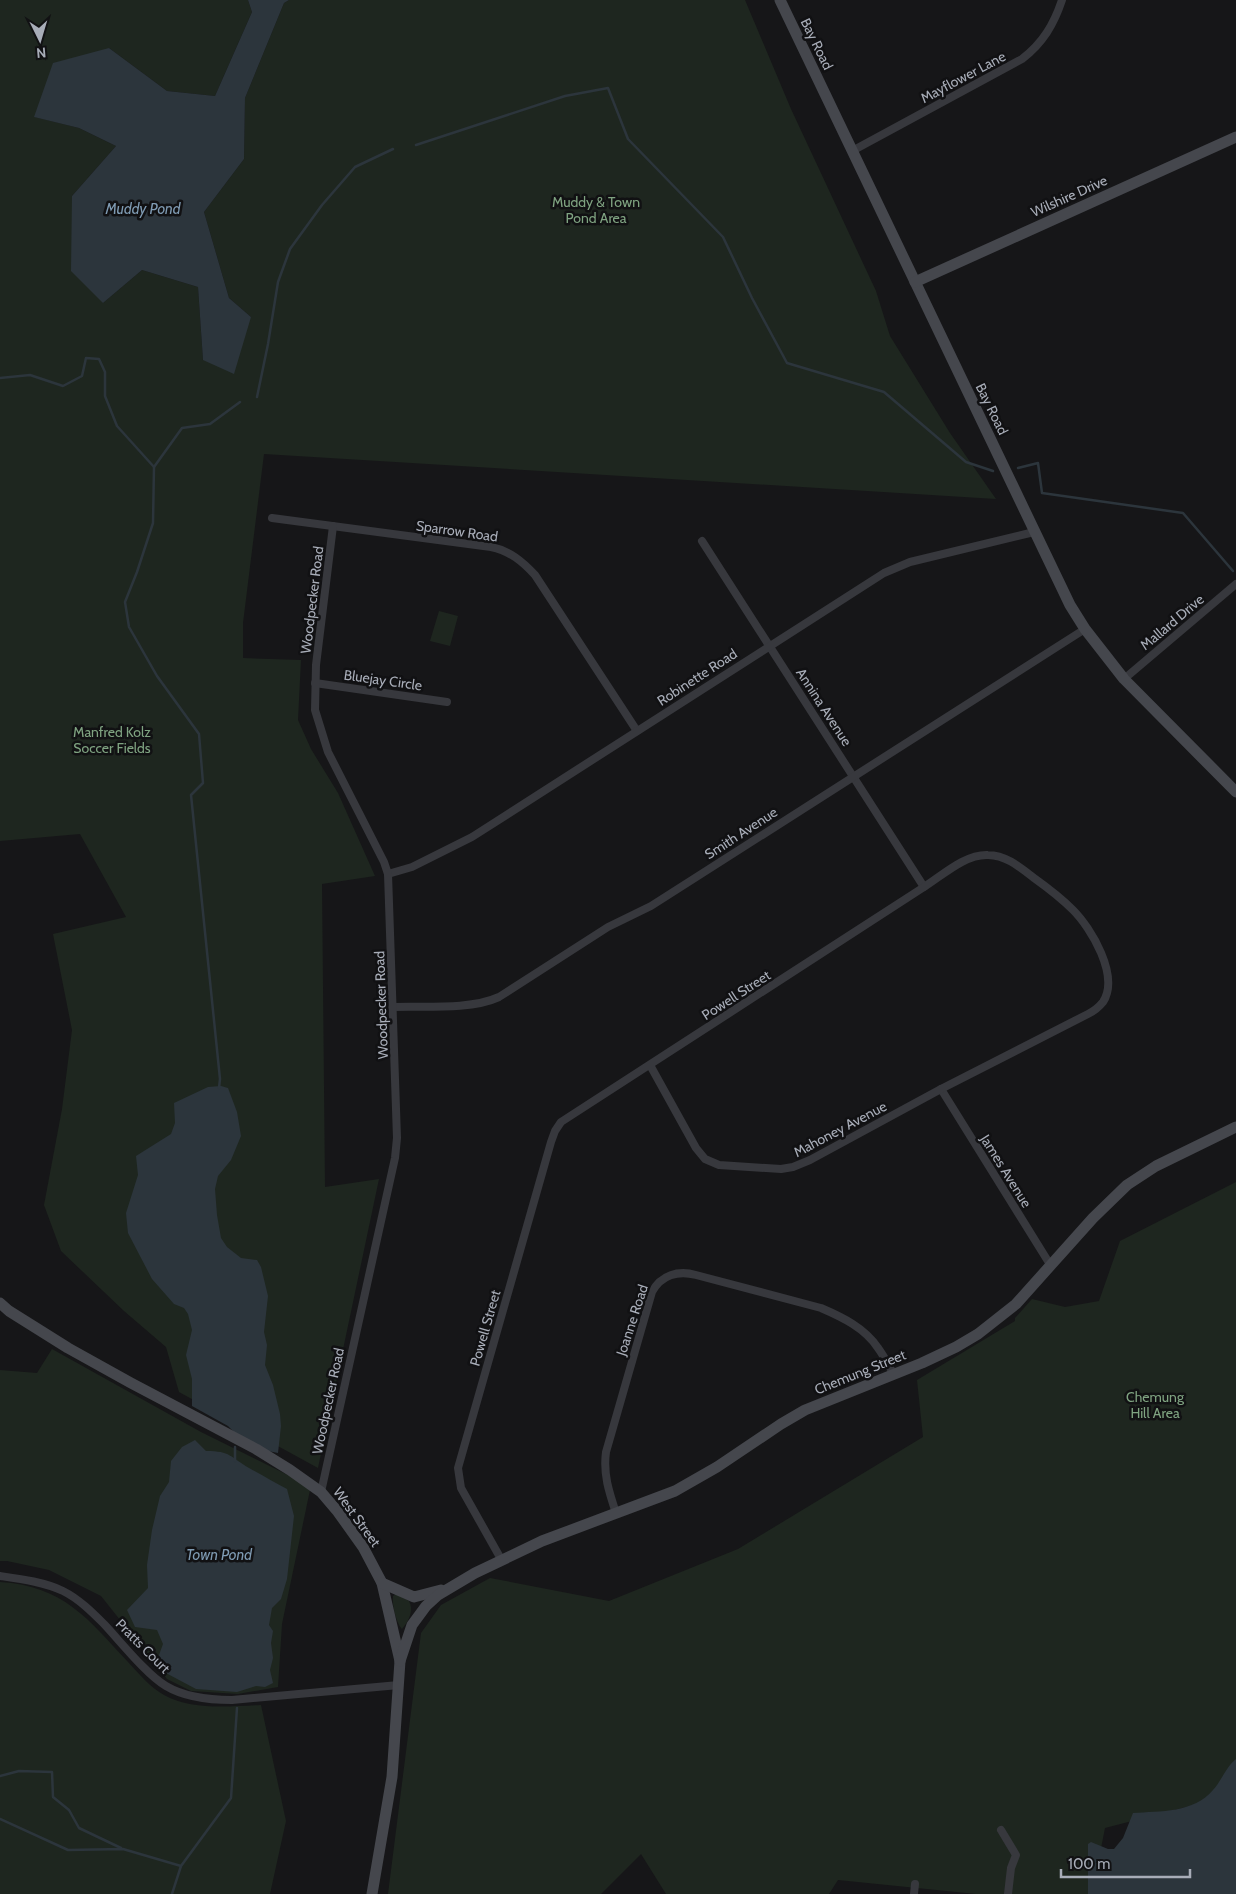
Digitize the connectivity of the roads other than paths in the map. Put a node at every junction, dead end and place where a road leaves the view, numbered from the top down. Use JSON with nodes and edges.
{"nodes":[{"id":1,"x":780,"y":0,"type":"edge"},
{"id":2,"x":1062,"y":0,"type":"edge"},
{"id":3,"x":1236,"y":137,"type":"edge"},
{"id":4,"x":852,"y":151,"type":"junction"},
{"id":5,"x":915,"y":282,"type":"junction"},
{"id":6,"x":272,"y":518,"type":"dead end"},
{"id":7,"x":333,"y":526,"type":"junction"},
{"id":8,"x":1034,"y":532,"type":"junction"},
{"id":9,"x":702,"y":540,"type":"dead end"},
{"id":10,"x":1236,"y":584,"type":"edge"},
{"id":11,"x":1085,"y":629,"type":"junction"},
{"id":12,"x":769,"y":645,"type":"junction"},
{"id":13,"x":1124,"y":679,"type":"junction"},
{"id":14,"x":315,"y":683,"type":"junction"},
{"id":15,"x":447,"y":702,"type":"dead end"},
{"id":16,"x":637,"y":731,"type":"junction"},
{"id":17,"x":854,"y":777,"type":"junction"},
{"id":18,"x":1236,"y":792,"type":"edge"},
{"id":19,"x":388,"y":874,"type":"junction"},
{"id":20,"x":924,"y":887,"type":"junction"},
{"id":21,"x":394,"y":1007,"type":"junction"},
{"id":22,"x":650,"y":1065,"type":"junction"},
{"id":23,"x":941,"y":1089,"type":"junction"},
{"id":24,"x":1236,"y":1127,"type":"edge"},
{"id":25,"x":1051,"y":1266,"type":"junction"},
{"id":26,"x":0,"y":1303,"type":"edge"},
{"id":27,"x":894,"y":1375,"type":"junction"},
{"id":28,"x":321,"y":1492,"type":"junction"},
{"id":29,"x":616,"y":1513,"type":"junction"},
{"id":30,"x":502,"y":1559,"type":"junction"},
{"id":31,"x":0,"y":1576,"type":"edge"},
{"id":32,"x":382,"y":1583,"type":"junction"},
{"id":33,"x":454,"y":1585,"type":"junction"},
{"id":34,"x":400,"y":1661,"type":"junction"},
{"id":35,"x":399,"y":1685,"type":"junction"},
{"id":36,"x":1001,"y":1830,"type":"dead end"},
{"id":37,"x":915,"y":1884,"type":"dead end"},
{"id":38,"x":372,"y":1894,"type":"edge"},
{"id":39,"x":914,"y":1894,"type":"edge"},
{"id":40,"x":1008,"y":1894,"type":"edge"}],
"edges":[{"from":1,"to":4,"type":"street","name":"Bay Road"},
{"from":2,"to":4,"type":"street","name":"Mayflower Lane"},
{"from":3,"to":5,"type":"street","name":"Wilshire Drive"},
{"from":4,"to":5,"type":"street","name":"Bay Road"},
{"from":5,"to":8,"type":"street","name":"Bay Road"},
{"from":6,"to":7,"type":"street","name":"Sparrow Road"},
{"from":7,"to":14,"type":"street","name":"Woodpecker Road"},
{"from":7,"to":16,"type":"street","name":"Sparrow Road"},
{"from":8,"to":11,"type":"street","name":"Bay Road"},
{"from":8,"to":12,"type":"street","name":"Robinette Road"},
{"from":9,"to":12,"type":"street","name":"Annina Avenue"},
{"from":10,"to":13,"type":"street","name":"Mallard Drive"},
{"from":11,"to":13,"type":"street","name":"Bay Road"},
{"from":11,"to":17,"type":"street","name":"Smith Avenue"},
{"from":12,"to":16,"type":"street","name":"Robinette Road"},
{"from":12,"to":17,"type":"street","name":"Annina Avenue"},
{"from":13,"to":18,"type":"street","name":"Bay Road"},
{"from":14,"to":15,"type":"street","name":"Bluejay Circle"},
{"from":14,"to":19,"type":"street","name":"Woodpecker Road"},
{"from":16,"to":19,"type":"street","name":"Robinette Road"},
{"from":17,"to":20,"type":"street","name":"Annina Avenue"},
{"from":17,"to":21,"type":"street","name":"Smith Avenue"},
{"from":19,"to":21,"type":"street","name":"Woodpecker Road"},
{"from":20,"to":22,"type":"street","name":"Powell Street"},
{"from":20,"to":23,"type":"street","name":"Powell Street"},
{"from":21,"to":28,"type":"street","name":"Woodpecker Road"},
{"from":22,"to":23,"type":"street","name":"Mahoney Avenue"},
{"from":22,"to":30,"type":"street","name":"Powell Street"},
{"from":23,"to":25,"type":"street","name":"James Avenue"},
{"from":24,"to":25,"type":"street","name":"Chemung Street"},
{"from":25,"to":27,"type":"street","name":"Chemung Street"},
{"from":26,"to":28,"type":"street","name":"West Street"},
{"from":27,"to":29,"type":"street","name":"Chemung Street"},
{"from":27,"to":29,"type":"street","name":"Joanne Road"},
{"from":28,"to":32,"type":"street","name":"West Street"},
{"from":29,"to":30,"type":"street","name":"Chemung Street"},
{"from":30,"to":33,"type":"street","name":"Chemung Street"},
{"from":31,"to":35,"type":"street","name":"Pratts Court"},
{"from":32,"to":33,"type":"street","name":"Chemung Street"},
{"from":32,"to":34,"type":"street","name":"West Street"},
{"from":33,"to":34,"type":"street","name":"Chemung Street"},
{"from":34,"to":35,"type":"street","name":"West Street"},
{"from":35,"to":38,"type":"street","name":"West Street"},
{"from":36,"to":40,"type":"street"},
{"from":37,"to":39,"type":"street"}]}
